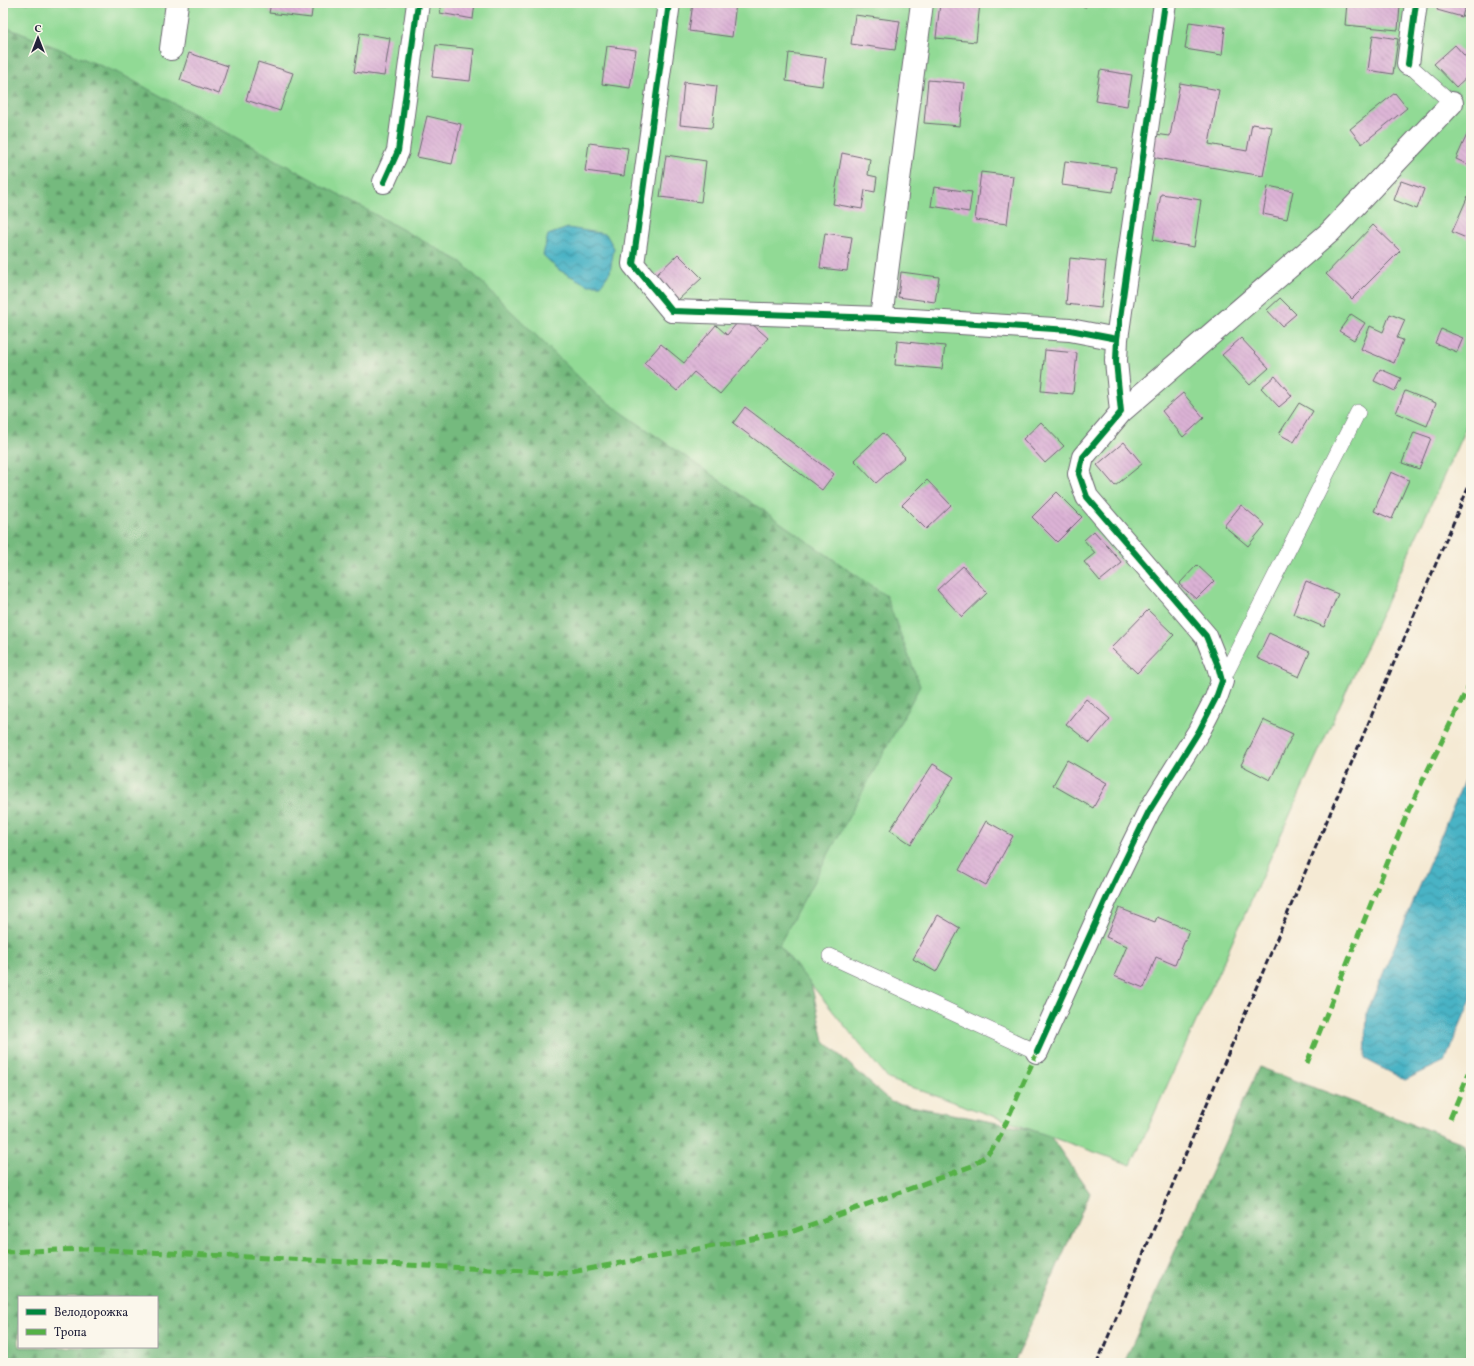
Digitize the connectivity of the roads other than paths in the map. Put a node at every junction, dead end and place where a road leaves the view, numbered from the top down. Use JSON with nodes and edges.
{"nodes":[{"id":1,"x":177,"y":3,"type":"edge"},
{"id":2,"x":418,"y":3,"type":"edge"},
{"id":3,"x":670,"y":3,"type":"edge"},
{"id":4,"x":922,"y":3,"type":"edge"},
{"id":5,"x":1165,"y":3,"type":"edge"},
{"id":6,"x":1416,"y":3,"type":"edge"},
{"id":7,"x":171,"y":49,"type":"dead end"},
{"id":8,"x":1408,"y":64,"type":"joint"},
{"id":9,"x":1452,"y":102,"type":"joint"},
{"id":10,"x":384,"y":182,"type":"dead end"},
{"id":11,"x":881,"y":318,"type":"junction"},
{"id":12,"x":1118,"y":339,"type":"junction"},
{"id":13,"x":1121,"y":412,"type":"junction"},
{"id":14,"x":1358,"y":412,"type":"dead end"},
{"id":15,"x":1222,"y":682,"type":"junction"},
{"id":16,"x":830,"y":956,"type":"dead end"},
{"id":17,"x":1036,"y":1052,"type":"joint"}],
"edges":[{"from":1,"to":7,"type":"street"},
{"from":2,"to":10,"type":"street"},
{"from":3,"to":11,"type":"street"},
{"from":4,"to":11,"type":"street"},
{"from":5,"to":12,"type":"street"},
{"from":6,"to":8,"type":"street"},
{"from":8,"to":9,"type":"lane"},
{"from":9,"to":13,"type":"street"},
{"from":11,"to":12,"type":"street"},
{"from":12,"to":13,"type":"street"},
{"from":13,"to":15,"type":"street"},
{"from":14,"to":15,"type":"lane"},
{"from":15,"to":17,"type":"street"},
{"from":16,"to":17,"type":"lane"}]}
